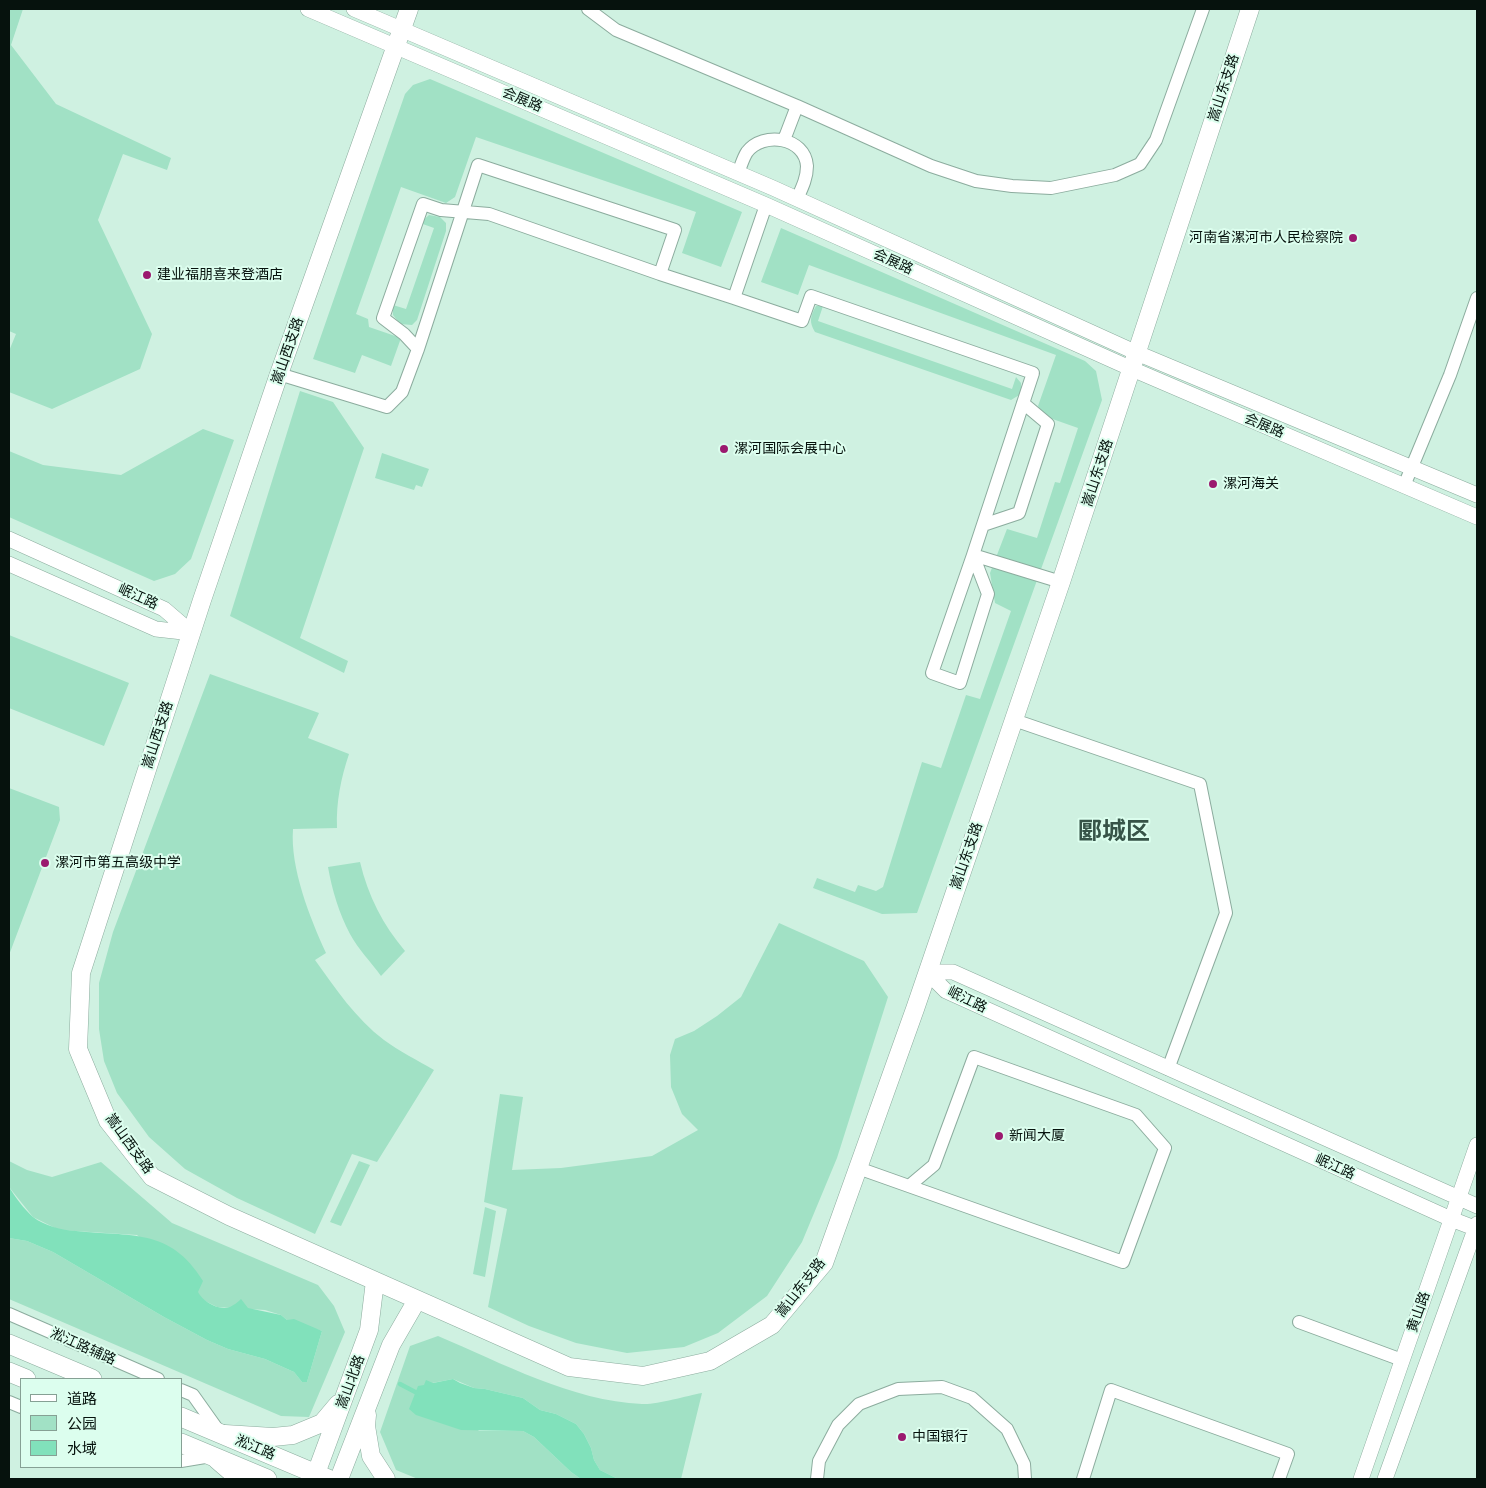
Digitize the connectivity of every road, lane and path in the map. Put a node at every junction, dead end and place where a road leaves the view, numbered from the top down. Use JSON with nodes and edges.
{"nodes":[{"id":1,"x":308,"y":9,"type":"edge"},
{"id":2,"x":354,"y":9,"type":"edge"},
{"id":3,"x":409,"y":9,"type":"edge"},
{"id":4,"x":588,"y":9,"type":"edge"},
{"id":5,"x":1203,"y":9,"type":"edge"},
{"id":6,"x":1250,"y":9,"type":"edge"},
{"id":7,"x":399,"y":38,"type":"junction"},
{"id":8,"x":797,"y":106,"type":"junction"},
{"id":9,"x":784,"y":140,"type":"junction"},
{"id":10,"x":738,"y":173,"type":"junction"},
{"id":11,"x":773,"y":188,"type":"junction"},
{"id":12,"x":797,"y":198,"type":"junction"},
{"id":13,"x":766,"y":205,"type":"junction"},
{"id":14,"x":462,"y":212,"type":"junction"},
{"id":15,"x":660,"y":274,"type":"junction"},
{"id":16,"x":734,"y":298,"type":"junction"},
{"id":17,"x":1477,"y":298,"type":"edge"},
{"id":18,"x":418,"y":349,"type":"junction"},
{"id":19,"x":1134,"y":361,"type":"junction"},
{"id":20,"x":279,"y":374,"type":"junction"},
{"id":21,"x":1023,"y":403,"type":"junction"},
{"id":22,"x":1412,"y":468,"type":"junction"},
{"id":23,"x":1404,"y":486,"type":"junction"},
{"id":24,"x":1477,"y":496,"type":"edge"},
{"id":25,"x":1477,"y":517,"type":"edge"},
{"id":26,"x":983,"y":525,"type":"junction"},
{"id":27,"x":9,"y":539,"type":"edge"},
{"id":28,"x":973,"y":555,"type":"junction"},
{"id":29,"x":9,"y":564,"type":"edge"},
{"id":30,"x":1061,"y":582,"type":"junction"},
{"id":31,"x":192,"y":633,"type":"junction"},
{"id":32,"x":1014,"y":720,"type":"junction"},
{"id":33,"x":927,"y":972,"type":"junction"},
{"id":34,"x":1168,"y":1069,"type":"junction"},
{"id":35,"x":1477,"y":1145,"type":"edge"},
{"id":36,"x":858,"y":1168,"type":"junction"},
{"id":37,"x":909,"y":1186,"type":"junction"},
{"id":38,"x":1459,"y":1199,"type":"junction"},
{"id":39,"x":1477,"y":1206,"type":"edge"},
{"id":40,"x":1451,"y":1219,"type":"junction"},
{"id":41,"x":1477,"y":1227,"type":"edge"},
{"id":42,"x":375,"y":1281,"type":"junction"},
{"id":43,"x":417,"y":1300,"type":"junction"},
{"id":44,"x":9,"y":1314,"type":"edge"},
{"id":45,"x":1299,"y":1322,"type":"dead end"},
{"id":46,"x":9,"y":1344,"type":"edge"},
{"id":47,"x":1402,"y":1360,"type":"junction"},
{"id":48,"x":9,"y":1372,"type":"edge"},
{"id":49,"x":24,"y":1378,"type":"edge"},
{"id":50,"x":90,"y":1378,"type":"edge"},
{"id":51,"x":156,"y":1378,"type":"edge"},
{"id":52,"x":182,"y":1390,"type":"edge"},
{"id":53,"x":346,"y":1394,"type":"junction"},
{"id":54,"x":368,"y":1403,"type":"junction"},
{"id":55,"x":182,"y":1417,"type":"edge"},
{"id":56,"x":220,"y":1433,"type":"junction"},
{"id":57,"x":182,"y":1443,"type":"edge"},
{"id":58,"x":213,"y":1456,"type":"junction"},
{"id":59,"x":182,"y":1461,"type":"edge"},
{"id":60,"x":319,"y":1478,"type":"edge"},
{"id":61,"x":239,"y":1479,"type":"edge"},
{"id":62,"x":267,"y":1479,"type":"edge"},
{"id":63,"x":339,"y":1479,"type":"edge"},
{"id":64,"x":386,"y":1479,"type":"edge"},
{"id":65,"x":817,"y":1479,"type":"edge"},
{"id":66,"x":1025,"y":1479,"type":"edge"},
{"id":67,"x":1083,"y":1479,"type":"edge"},
{"id":68,"x":1279,"y":1479,"type":"edge"},
{"id":69,"x":1361,"y":1479,"type":"edge"},
{"id":70,"x":1384,"y":1479,"type":"edge"}],
"edges":[{"from":1,"to":7,"type":"street","name":"会展路"},
{"from":2,"to":7,"type":"street","name":"会展路"},
{"from":3,"to":7,"type":"main road","name":"嵩山西支路"},
{"from":4,"to":8,"type":"street"},
{"from":5,"to":8,"type":"street"},
{"from":6,"to":19,"type":"main road","name":"嵩山东支路"},
{"from":7,"to":10,"type":"street","name":"会展路"},
{"from":7,"to":13,"type":"street","name":"会展路"},
{"from":7,"to":20,"type":"main road","name":"嵩山西支路"},
{"from":8,"to":9,"type":"street"},
{"from":9,"to":10,"type":"street"},
{"from":9,"to":12,"type":"street"},
{"from":10,"to":11,"type":"street","name":"会展路"},
{"from":11,"to":12,"type":"street","name":"会展路"},
{"from":11,"to":13,"type":"street"},
{"from":12,"to":19,"type":"street","name":"会展路"},
{"from":13,"to":16,"type":"street"},
{"from":13,"to":19,"type":"street","name":"会展路"},
{"from":14,"to":15,"type":"street"},
{"from":14,"to":15,"type":"street"},
{"from":14,"to":18,"type":"street"},
{"from":14,"to":18,"type":"street"},
{"from":15,"to":16,"type":"street"},
{"from":16,"to":21,"type":"street"},
{"from":17,"to":22,"type":"street"},
{"from":18,"to":20,"type":"street"},
{"from":19,"to":22,"type":"street","name":"会展路"},
{"from":19,"to":23,"type":"street","name":"会展路"},
{"from":19,"to":30,"type":"main road","name":"嵩山东支路"},
{"from":20,"to":31,"type":"main road","name":"嵩山西支路"},
{"from":21,"to":26,"type":"street"},
{"from":21,"to":26,"type":"street"},
{"from":22,"to":23,"type":"street"},
{"from":22,"to":24,"type":"street","name":"会展路"},
{"from":23,"to":25,"type":"street","name":"会展路"},
{"from":26,"to":28,"type":"street"},
{"from":27,"to":31,"type":"street","name":"岷江路"},
{"from":28,"to":28,"type":"street"},
{"from":28,"to":30,"type":"street"},
{"from":29,"to":31,"type":"street","name":"岷江路"},
{"from":30,"to":32,"type":"main road","name":"嵩山东支路"},
{"from":31,"to":42,"type":"main road","name":"嵩山西支路"},
{"from":32,"to":33,"type":"main road","name":"嵩山东支路"},
{"from":32,"to":34,"type":"street"},
{"from":33,"to":34,"type":"street","name":"岷江路"},
{"from":33,"to":36,"type":"main road","name":"嵩山东支路"},
{"from":33,"to":40,"type":"street","name":"岷江路"},
{"from":34,"to":38,"type":"street","name":"岷江路"},
{"from":35,"to":38,"type":"street","name":"黄山路"},
{"from":36,"to":37,"type":"street"},
{"from":36,"to":43,"type":"main road","name":"嵩山东支路"},
{"from":37,"to":37,"type":"street"},
{"from":38,"to":39,"type":"street","name":"岷江路"},
{"from":38,"to":40,"type":"street","name":"黄山路"},
{"from":40,"to":41,"type":"street","name":"岷江路"},
{"from":40,"to":47,"type":"street","name":"黄山路"},
{"from":41,"to":70,"type":"street","name":"黄山路"},
{"from":42,"to":43,"type":"main road","name":"嵩山西支路"},
{"from":42,"to":53,"type":"main road","name":"嵩山北路"},
{"from":43,"to":54,"type":"main road","name":"嵩山北路"},
{"from":44,"to":51,"type":"street","name":"淞江路辅路"},
{"from":45,"to":47,"type":"street"},
{"from":46,"to":50,"type":"main road"},
{"from":47,"to":69,"type":"street","name":"黄山路"},
{"from":48,"to":49,"type":"main road"},
{"from":52,"to":56,"type":"street"},
{"from":53,"to":56,"type":"main road"},
{"from":53,"to":60,"type":"main road","name":"嵩山北路"},
{"from":54,"to":63,"type":"main road","name":"嵩山北路"},
{"from":54,"to":64,"type":"main road"},
{"from":55,"to":56,"type":"main road","name":"淞江路"},
{"from":56,"to":60,"type":"main road","name":"淞江路"},
{"from":57,"to":58,"type":"main road","name":"淞江路"},
{"from":58,"to":59,"type":"street"},
{"from":58,"to":61,"type":"main road"},
{"from":58,"to":62,"type":"main road","name":"淞江路"},
{"from":65,"to":66,"type":"street"},
{"from":67,"to":68,"type":"street"}]}
